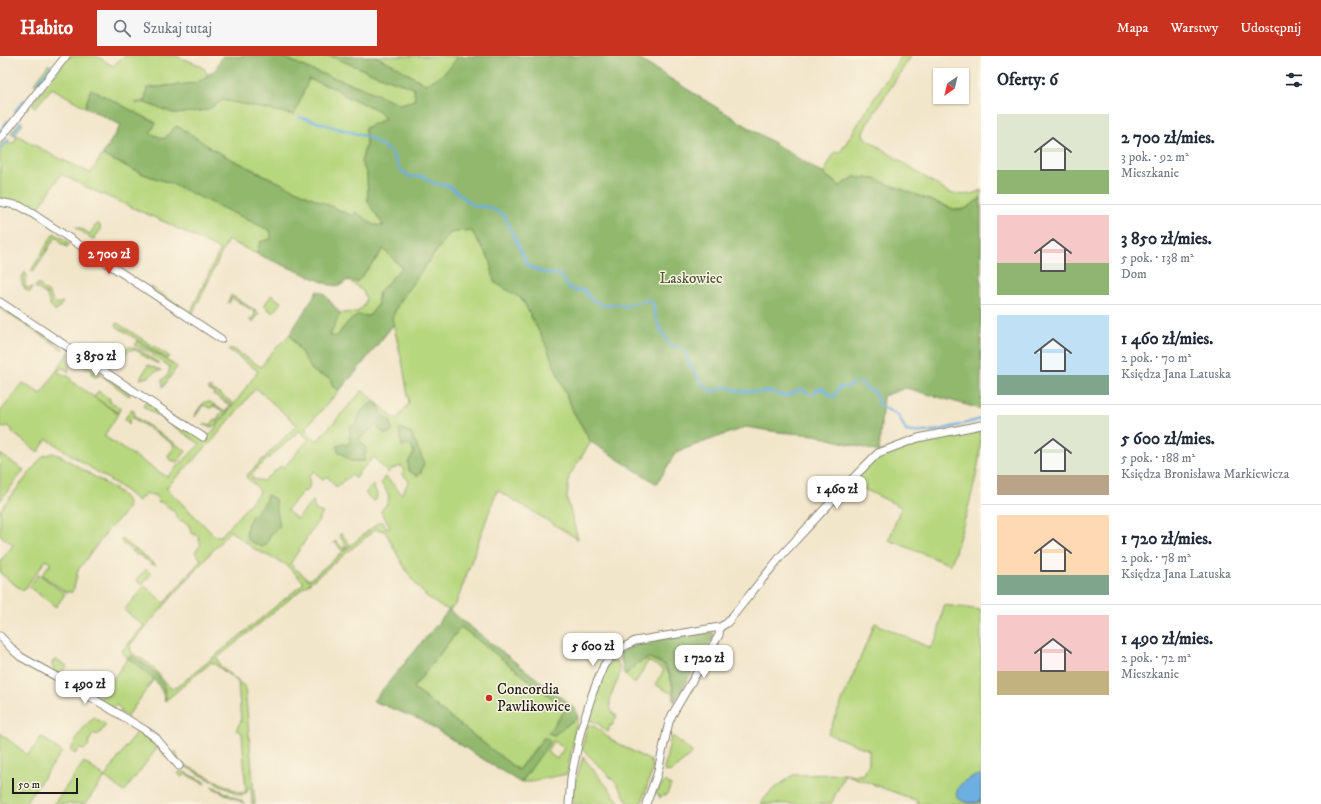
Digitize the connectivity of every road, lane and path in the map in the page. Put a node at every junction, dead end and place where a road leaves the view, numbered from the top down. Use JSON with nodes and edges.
{"nodes":[{"id":1,"x":66,"y":56,"type":"edge"},
{"id":2,"x":0,"y":139,"type":"edge"},
{"id":3,"x":0,"y":202,"type":"edge"},
{"id":4,"x":0,"y":302,"type":"edge"},
{"id":5,"x":221,"y":339,"type":"dead end"},
{"id":6,"x":981,"y":424,"type":"edge"},
{"id":7,"x":203,"y":437,"type":"dead end"},
{"id":8,"x":720,"y":626,"type":"junction"},
{"id":9,"x":0,"y":636,"type":"edge"},
{"id":10,"x":179,"y":766,"type":"dead end"},
{"id":11,"x":569,"y":804,"type":"edge"},
{"id":12,"x":646,"y":804,"type":"edge"}],
"edges":[{"from":1,"to":2,"type":"street"},
{"from":3,"to":5,"type":"street"},
{"from":4,"to":7,"type":"street"},
{"from":6,"to":8,"type":"street"},
{"from":8,"to":11,"type":"street"},
{"from":8,"to":12,"type":"street"},
{"from":9,"to":10,"type":"street"}]}
